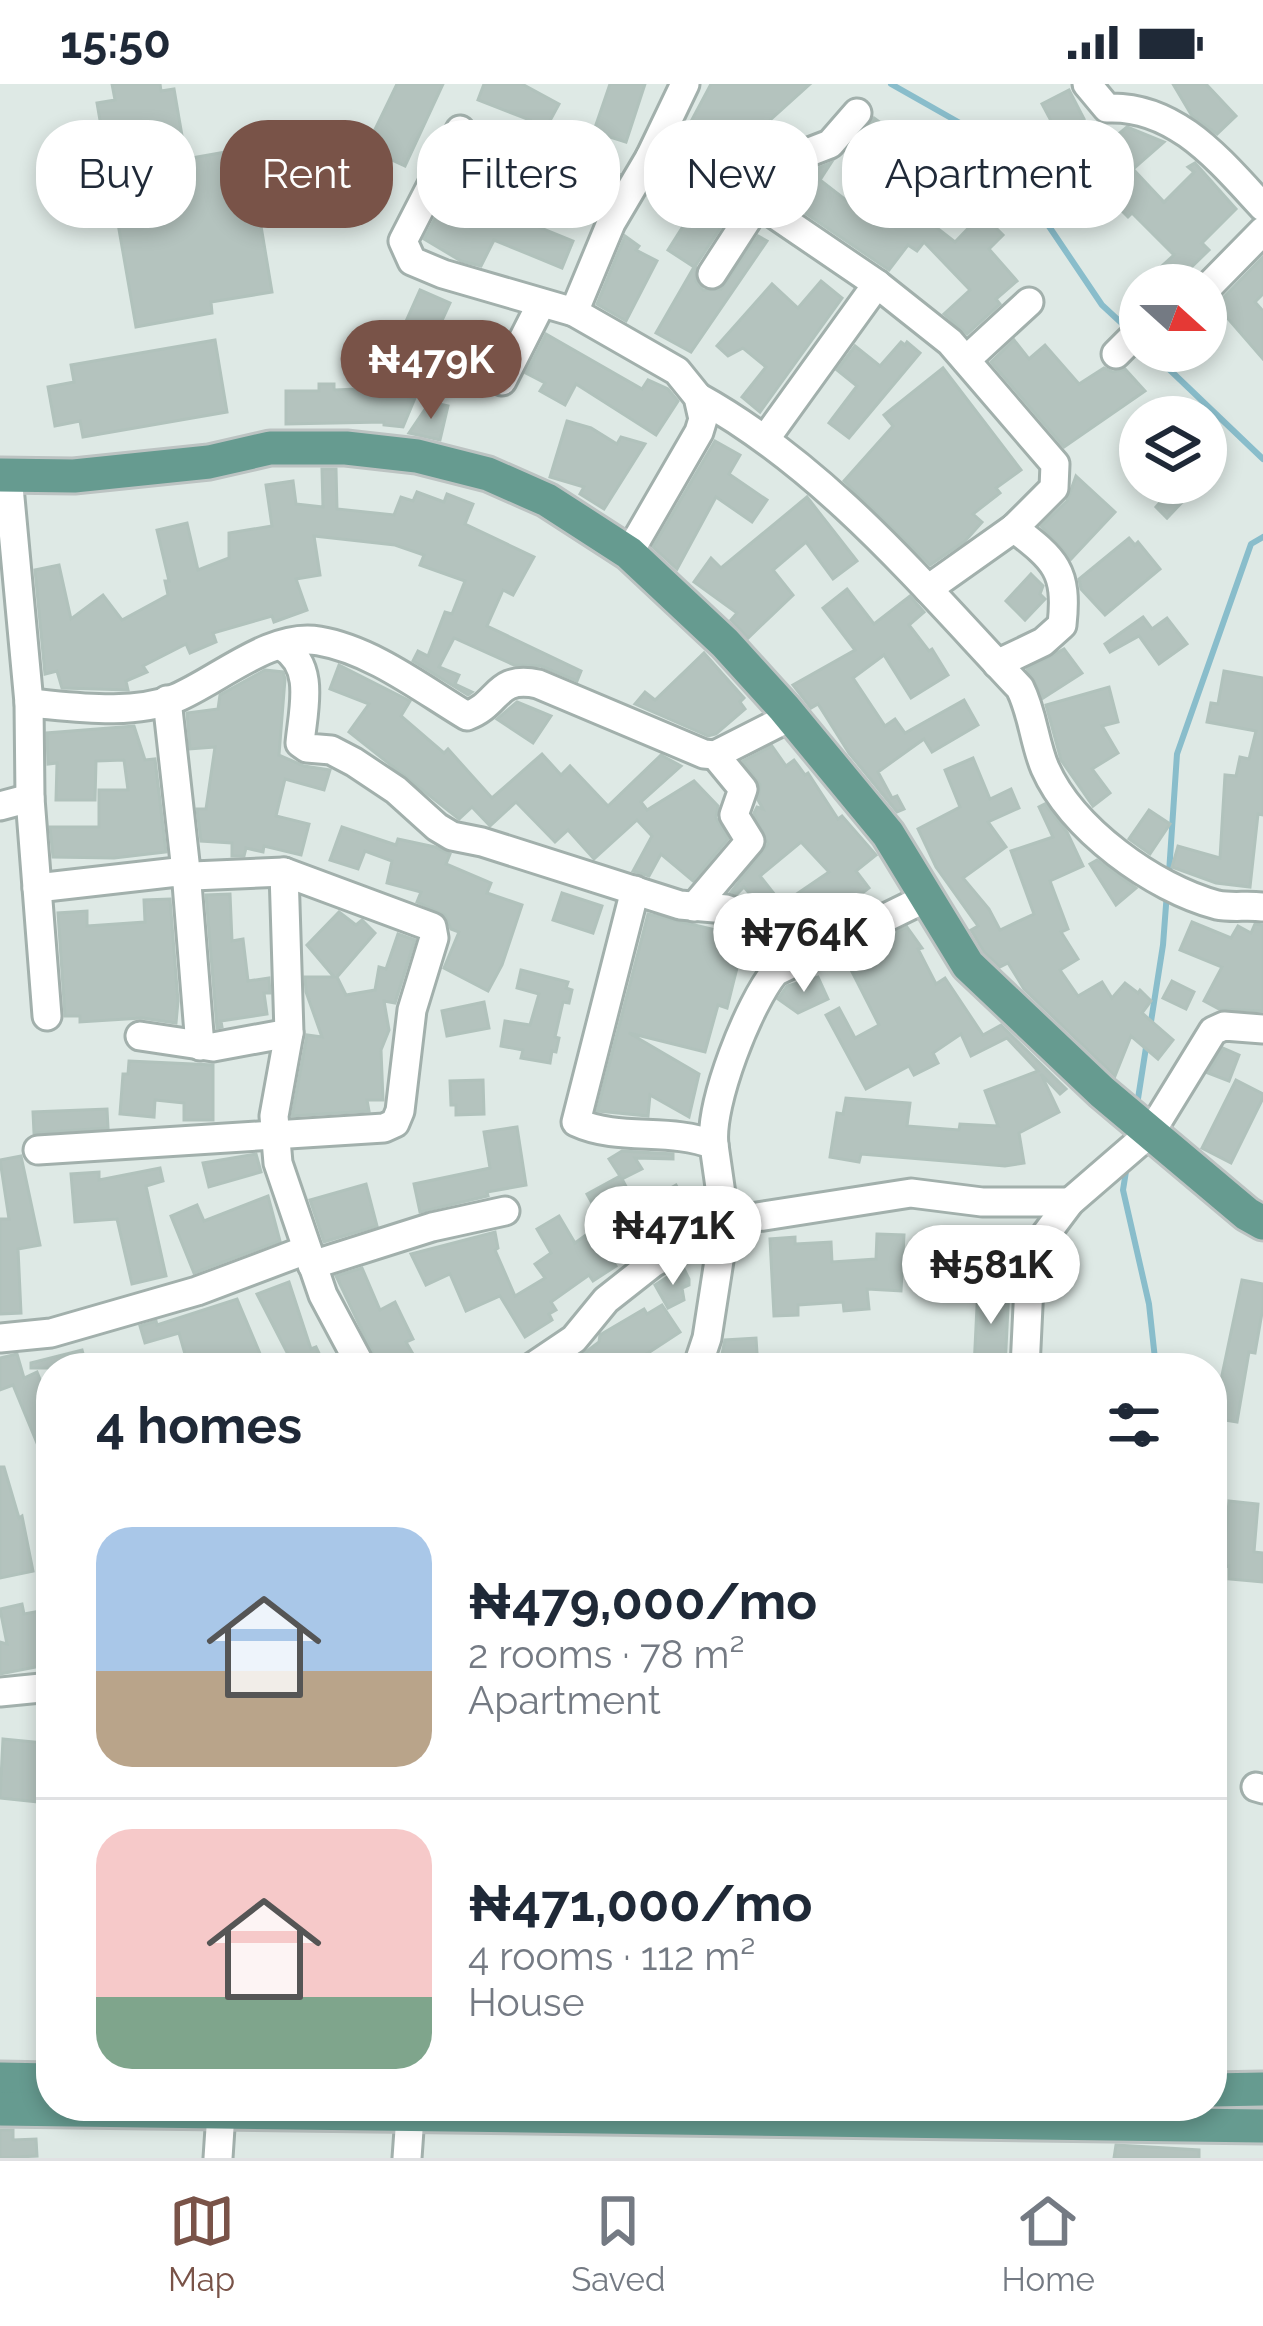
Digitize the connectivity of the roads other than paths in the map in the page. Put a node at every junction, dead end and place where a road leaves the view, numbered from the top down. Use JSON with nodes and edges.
{"nodes":[{"id":1,"x":685,"y":84,"type":"edge"},
{"id":2,"x":1087,"y":84,"type":"edge"},
{"id":3,"x":857,"y":113,"type":"dead end"},
{"id":4,"x":668,"y":120,"type":"edge"},
{"id":5,"x":818,"y":148,"type":"edge"},
{"id":6,"x":644,"y":167,"type":"edge"},
{"id":7,"x":1263,"y":207,"type":"edge"},
{"id":8,"x":417,"y":214,"type":"edge"},
{"id":9,"x":744,"y":228,"type":"edge"},
{"id":10,"x":796,"y":228,"type":"edge"},
{"id":11,"x":1263,"y":231,"type":"edge"},
{"id":12,"x":1227,"y":268,"type":"edge"},
{"id":13,"x":712,"y":274,"type":"dead end"},
{"id":14,"x":877,"y":284,"type":"junction"},
{"id":15,"x":1029,"y":302,"type":"dead end"},
{"id":16,"x":542,"y":304,"type":"junction"},
{"id":17,"x":574,"y":312,"type":"junction"},
{"id":18,"x":1119,"y":351,"type":"edge"},
{"id":19,"x":1116,"y":354,"type":"dead end"},
{"id":20,"x":966,"y":361,"type":"junction"},
{"id":21,"x":502,"y":381,"type":"dead end"},
{"id":22,"x":698,"y":397,"type":"junction"},
{"id":23,"x":766,"y":439,"type":"junction"},
{"id":24,"x":4,"y":476,"type":"edge"},
{"id":25,"x":1014,"y":528,"type":"junction"},
{"id":26,"x":629,"y":553,"type":"junction"},
{"id":27,"x":928,"y":589,"type":"junction"},
{"id":28,"x":282,"y":646,"type":"junction"},
{"id":29,"x":997,"y":664,"type":"junction"},
{"id":30,"x":167,"y":700,"type":"junction"},
{"id":31,"x":29,"y":703,"type":"junction"},
{"id":32,"x":791,"y":716,"type":"junction"},
{"id":33,"x":715,"y":754,"type":"junction"},
{"id":34,"x":30,"y":798,"type":"junction"},
{"id":35,"x":0,"y":806,"type":"edge"},
{"id":36,"x":186,"y":871,"type":"junction"},
{"id":37,"x":284,"y":872,"type":"junction"},
{"id":38,"x":37,"y":888,"type":"junction"},
{"id":39,"x":635,"y":890,"type":"junction"},
{"id":40,"x":928,"y":897,"type":"junction"},
{"id":41,"x":694,"y":907,"type":"junction"},
{"id":42,"x":1263,"y":907,"type":"edge"},
{"id":43,"x":807,"y":958,"type":"junction"},
{"id":44,"x":46,"y":1016,"type":"dead end"},
{"id":45,"x":1263,"y":1030,"type":"edge"},
{"id":46,"x":289,"y":1033,"type":"junction"},
{"id":47,"x":140,"y":1036,"type":"dead end"},
{"id":48,"x":200,"y":1046,"type":"junction"},
{"id":49,"x":1151,"y":1132,"type":"junction"},
{"id":50,"x":276,"y":1134,"type":"junction"},
{"id":51,"x":714,"y":1145,"type":"junction"},
{"id":52,"x":38,"y":1150,"type":"dead end"},
{"id":53,"x":1070,"y":1202,"type":"junction"},
{"id":54,"x":505,"y":1210,"type":"dead end"},
{"id":55,"x":725,"y":1222,"type":"junction"},
{"id":56,"x":1263,"y":1222,"type":"edge"},
{"id":57,"x":309,"y":1258,"type":"junction"},
{"id":58,"x":0,"y":1338,"type":"edge"},
{"id":59,"x":355,"y":1353,"type":"edge"},
{"id":60,"x":554,"y":1353,"type":"edge"},
{"id":61,"x":702,"y":1353,"type":"edge"},
{"id":62,"x":1026,"y":1353,"type":"edge"},
{"id":63,"x":36,"y":1689,"type":"edge"},
{"id":64,"x":0,"y":1692,"type":"edge"},
{"id":65,"x":0,"y":2080,"type":"edge"},
{"id":66,"x":36,"y":2080,"type":"edge"},
{"id":67,"x":1227,"y":2090,"type":"edge"},
{"id":68,"x":1263,"y":2090,"type":"edge"},
{"id":69,"x":0,"y":2109,"type":"edge"},
{"id":70,"x":36,"y":2109,"type":"edge"},
{"id":71,"x":220,"y":2121,"type":"edge"},
{"id":72,"x":410,"y":2121,"type":"edge"},
{"id":73,"x":1160,"y":2121,"type":"edge"},
{"id":74,"x":1263,"y":2126,"type":"edge"},
{"id":75,"x":218,"y":2158,"type":"edge"},
{"id":76,"x":407,"y":2158,"type":"edge"}],
"edges":[{"from":1,"to":4,"type":"street"},
{"from":2,"to":7,"type":"street"},
{"from":3,"to":5,"type":"street"},
{"from":6,"to":17,"type":"street"},
{"from":8,"to":16,"type":"street"},
{"from":9,"to":13,"type":"street"},
{"from":10,"to":14,"type":"street"},
{"from":11,"to":12,"type":"street"},
{"from":14,"to":20,"type":"street"},
{"from":14,"to":23,"type":"street"},
{"from":15,"to":20,"type":"street"},
{"from":16,"to":17,"type":"street"},
{"from":16,"to":21,"type":"street"},
{"from":17,"to":22,"type":"street"},
{"from":18,"to":19,"type":"street"},
{"from":20,"to":25,"type":"street"},
{"from":22,"to":23,"type":"street"},
{"from":22,"to":26,"type":"street"},
{"from":23,"to":27,"type":"street"},
{"from":24,"to":26,"type":"main road"},
{"from":24,"to":31,"type":"street"},
{"from":25,"to":27,"type":"street"},
{"from":25,"to":29,"type":"street"},
{"from":26,"to":32,"type":"main road"},
{"from":27,"to":29,"type":"street"},
{"from":28,"to":30,"type":"street"},
{"from":28,"to":33,"type":"street"},
{"from":28,"to":39,"type":"street"},
{"from":29,"to":42,"type":"street"},
{"from":30,"to":31,"type":"street"},
{"from":30,"to":36,"type":"street"},
{"from":31,"to":34,"type":"street"},
{"from":32,"to":33,"type":"street"},
{"from":32,"to":40,"type":"main road"},
{"from":33,"to":41,"type":"street"},
{"from":34,"to":35,"type":"street"},
{"from":34,"to":38,"type":"street"},
{"from":36,"to":37,"type":"street"},
{"from":36,"to":38,"type":"street"},
{"from":36,"to":48,"type":"street"},
{"from":37,"to":46,"type":"street"},
{"from":37,"to":50,"type":"street"},
{"from":38,"to":44,"type":"street"},
{"from":39,"to":41,"type":"street"},
{"from":39,"to":51,"type":"street"},
{"from":40,"to":43,"type":"street"},
{"from":40,"to":49,"type":"main road"},
{"from":41,"to":43,"type":"street"},
{"from":43,"to":51,"type":"street"},
{"from":45,"to":49,"type":"street"},
{"from":46,"to":48,"type":"street"},
{"from":46,"to":50,"type":"street"},
{"from":47,"to":48,"type":"street"},
{"from":49,"to":53,"type":"street"},
{"from":49,"to":56,"type":"main road"},
{"from":50,"to":52,"type":"street"},
{"from":50,"to":57,"type":"street"},
{"from":51,"to":55,"type":"street"},
{"from":53,"to":55,"type":"street"},
{"from":53,"to":62,"type":"street"},
{"from":54,"to":57,"type":"street"},
{"from":55,"to":60,"type":"street"},
{"from":55,"to":61,"type":"street"},
{"from":57,"to":58,"type":"street"},
{"from":57,"to":59,"type":"street"},
{"from":63,"to":64,"type":"street"},
{"from":65,"to":66,"type":"main road"},
{"from":67,"to":68,"type":"main road"},
{"from":69,"to":70,"type":"main road"},
{"from":71,"to":75,"type":"street"},
{"from":72,"to":76,"type":"street"},
{"from":73,"to":74,"type":"main road"}]}
